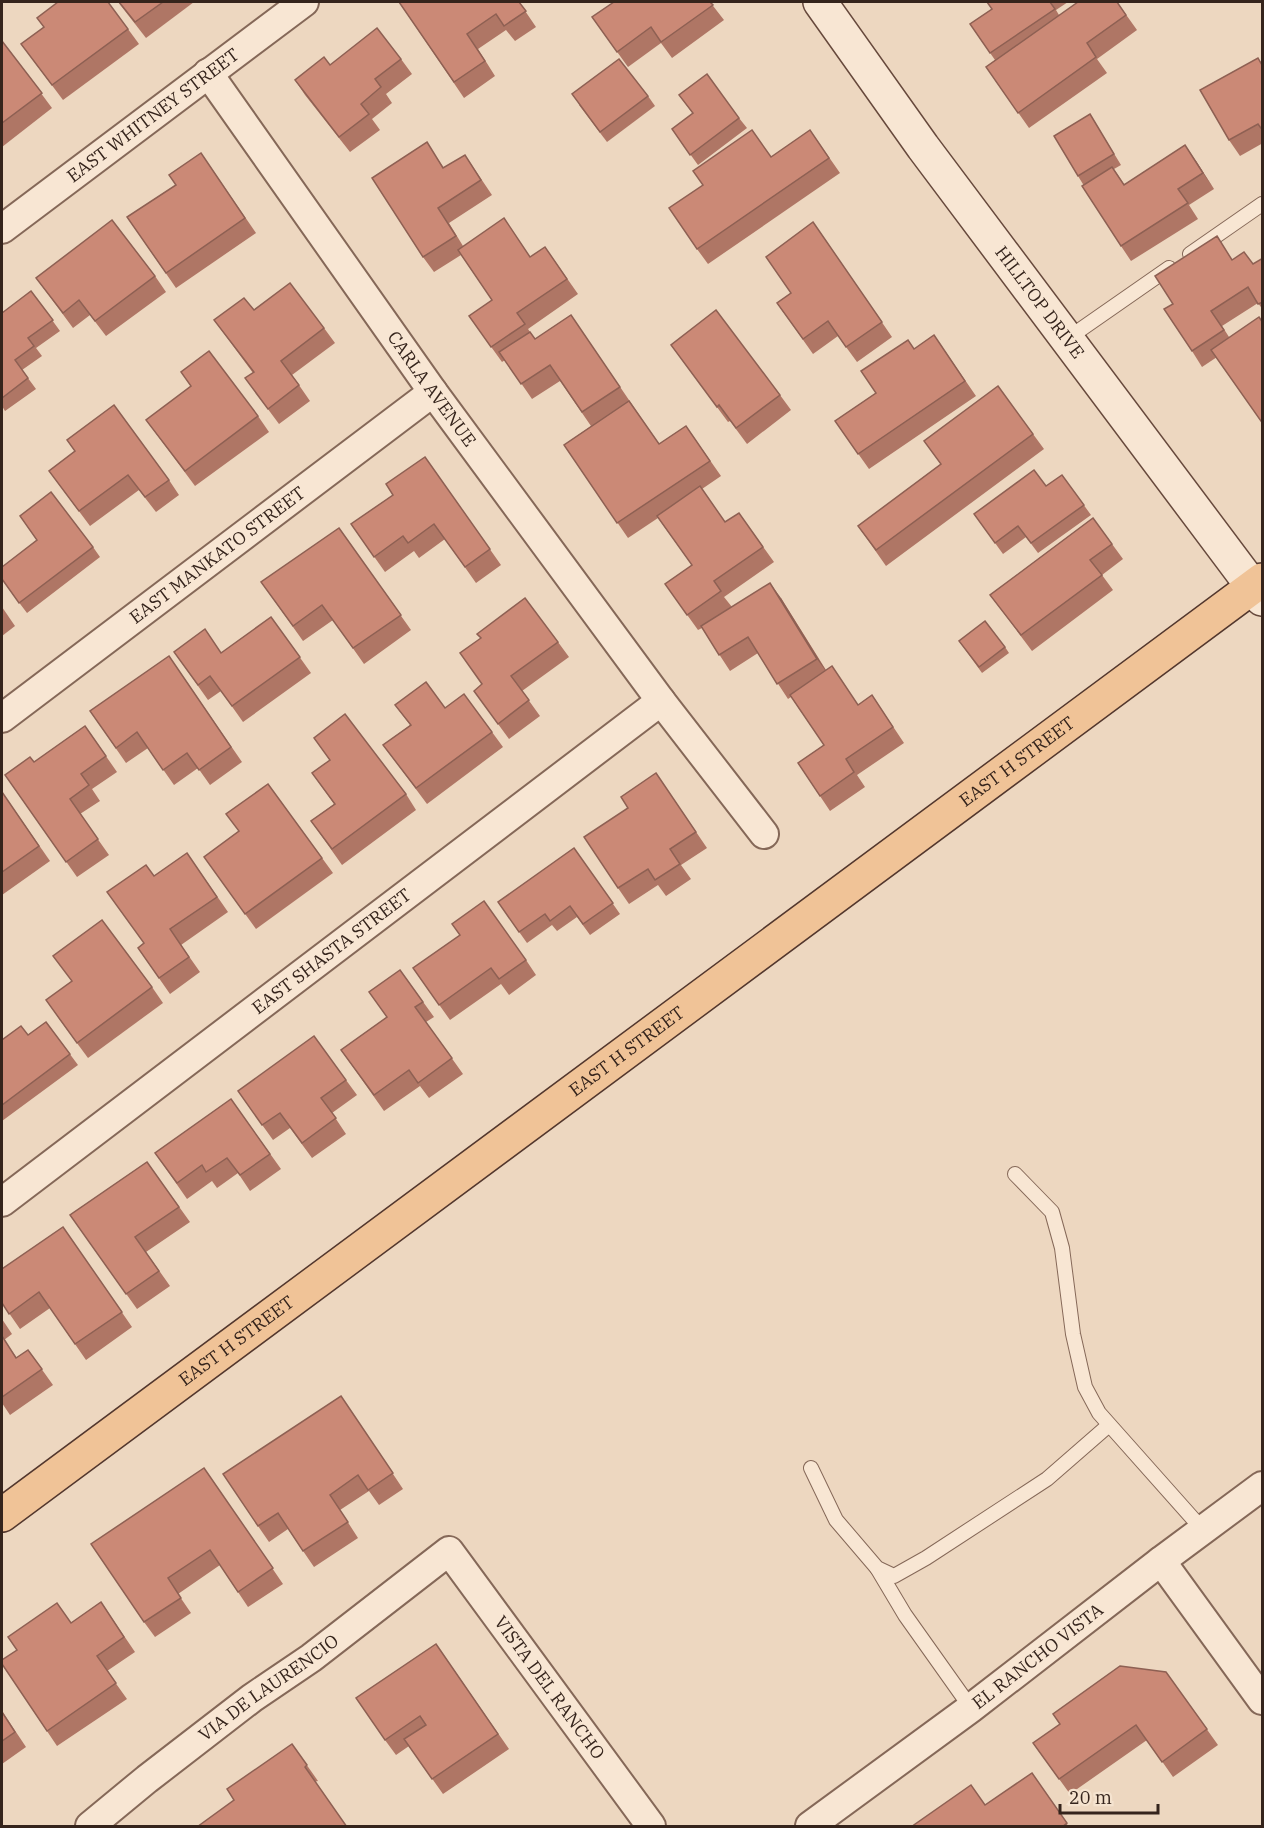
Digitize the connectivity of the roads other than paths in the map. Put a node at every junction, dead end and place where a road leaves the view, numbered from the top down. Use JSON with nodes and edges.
{"nodes":[{"id":1,"x":304,"y":2,"type":"edge"},
{"id":2,"x":820,"y":2,"type":"edge"},
{"id":3,"x":208,"y":73,"type":"junction"},
{"id":4,"x":1263,"y":204,"type":"edge"},
{"id":5,"x":2,"y":230,"type":"edge"},
{"id":6,"x":1067,"y":339,"type":"junction"},
{"id":7,"x":433,"y":392,"type":"junction"},
{"id":8,"x":1259,"y":589,"type":"edge"},
{"id":9,"x":661,"y":701,"type":"junction"},
{"id":10,"x":2,"y":717,"type":"edge"},
{"id":11,"x":764,"y":834,"type":"dead end"},
{"id":12,"x":1015,"y":1174,"type":"dead end"},
{"id":13,"x":2,"y":1202,"type":"edge"},
{"id":14,"x":1109,"y":1425,"type":"junction"},
{"id":15,"x":811,"y":1468,"type":"dead end"},
{"id":16,"x":1263,"y":1486,"type":"edge"},
{"id":17,"x":2,"y":1515,"type":"edge"},
{"id":18,"x":1203,"y":1530,"type":"junction"},
{"id":19,"x":449,"y":1551,"type":"joint"},
{"id":20,"x":1161,"y":1561,"type":"junction"},
{"id":21,"x":877,"y":1568,"type":"junction"},
{"id":22,"x":1263,"y":1700,"type":"edge"},
{"id":23,"x":972,"y":1708,"type":"junction"},
{"id":24,"x":90,"y":1827,"type":"edge"},
{"id":25,"x":651,"y":1827,"type":"edge"},
{"id":26,"x":810,"y":1827,"type":"edge"}],
"edges":[{"from":1,"to":3,"type":"street","name":"EAST WHITNEY STREET"},
{"from":2,"to":6,"type":"main road","name":"HILLTOP DRIVE"},
{"from":3,"to":5,"type":"street","name":"EAST WHITNEY STREET"},
{"from":3,"to":7,"type":"street","name":"CARLA AVENUE"},
{"from":4,"to":6,"type":"lane"},
{"from":6,"to":8,"type":"main road","name":"HILLTOP DRIVE"},
{"from":7,"to":9,"type":"street","name":"CARLA AVENUE"},
{"from":7,"to":10,"type":"street","name":"EAST MANKATO STREET"},
{"from":8,"to":17,"type":"main road","name":"EAST H STREET"},
{"from":9,"to":11,"type":"street","name":"CARLA AVENUE"},
{"from":9,"to":13,"type":"street","name":"EAST SHASTA STREET"},
{"from":12,"to":14,"type":"lane"},
{"from":14,"to":18,"type":"lane"},
{"from":14,"to":21,"type":"lane"},
{"from":15,"to":21,"type":"lane"},
{"from":16,"to":18,"type":"street","name":"EL RANCHO VISTA"},
{"from":18,"to":20,"type":"street","name":"EL RANCHO VISTA"},
{"from":19,"to":24,"type":"street","name":"VIA DE LAURENCIO"},
{"from":19,"to":25,"type":"street","name":"VISTA DEL RANCHO"},
{"from":20,"to":22,"type":"street"},
{"from":20,"to":23,"type":"street","name":"EL RANCHO VISTA"},
{"from":21,"to":23,"type":"lane"},
{"from":23,"to":26,"type":"street","name":"EL RANCHO VISTA"}]}
